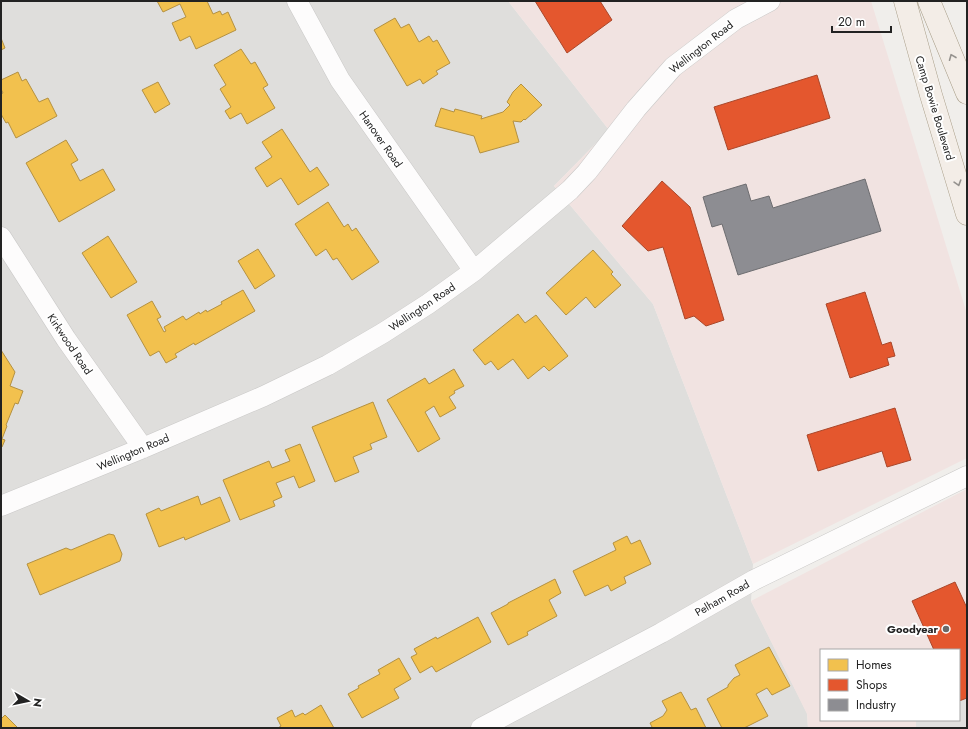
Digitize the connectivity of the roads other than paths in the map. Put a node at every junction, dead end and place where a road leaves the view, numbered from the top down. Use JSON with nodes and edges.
{"nodes":[{"id":1,"x":297,"y":1,"type":"edge"},
{"id":2,"x":770,"y":1,"type":"edge"},
{"id":3,"x":905,"y":1,"type":"edge"},
{"id":4,"x":929,"y":1,"type":"edge"},
{"id":5,"x":967,"y":93,"type":"edge"},
{"id":6,"x":947,"y":149,"type":"junction"},
{"id":7,"x":967,"y":168,"type":"edge"},
{"id":8,"x":967,"y":214,"type":"edge"},
{"id":9,"x":1,"y":236,"type":"edge"},
{"id":10,"x":474,"y":271,"type":"junction"},
{"id":11,"x":143,"y":448,"type":"junction"},
{"id":12,"x":967,"y":476,"type":"edge"},
{"id":13,"x":1,"y":506,"type":"edge"},
{"id":14,"x":481,"y":728,"type":"edge"}],
"edges":[{"from":1,"to":10,"type":"street","name":"Hanover Road"},
{"from":2,"to":10,"type":"street","name":"Wellington Road"},
{"from":3,"to":6,"type":"main road","name":"Camp Bowie Boulevard"},
{"from":5,"to":4,"type":"main road","one_way":true},
{"from":6,"to":7,"type":"main road"},
{"from":6,"to":8,"type":"main road","name":"Camp Bowie Boulevard","one_way":true},
{"from":9,"to":11,"type":"street","name":"Kirkwood Road"},
{"from":10,"to":11,"type":"street","name":"Wellington Road"},
{"from":11,"to":13,"type":"street","name":"Wellington Road"},
{"from":12,"to":14,"type":"street","name":"Pelham Road"}]}
